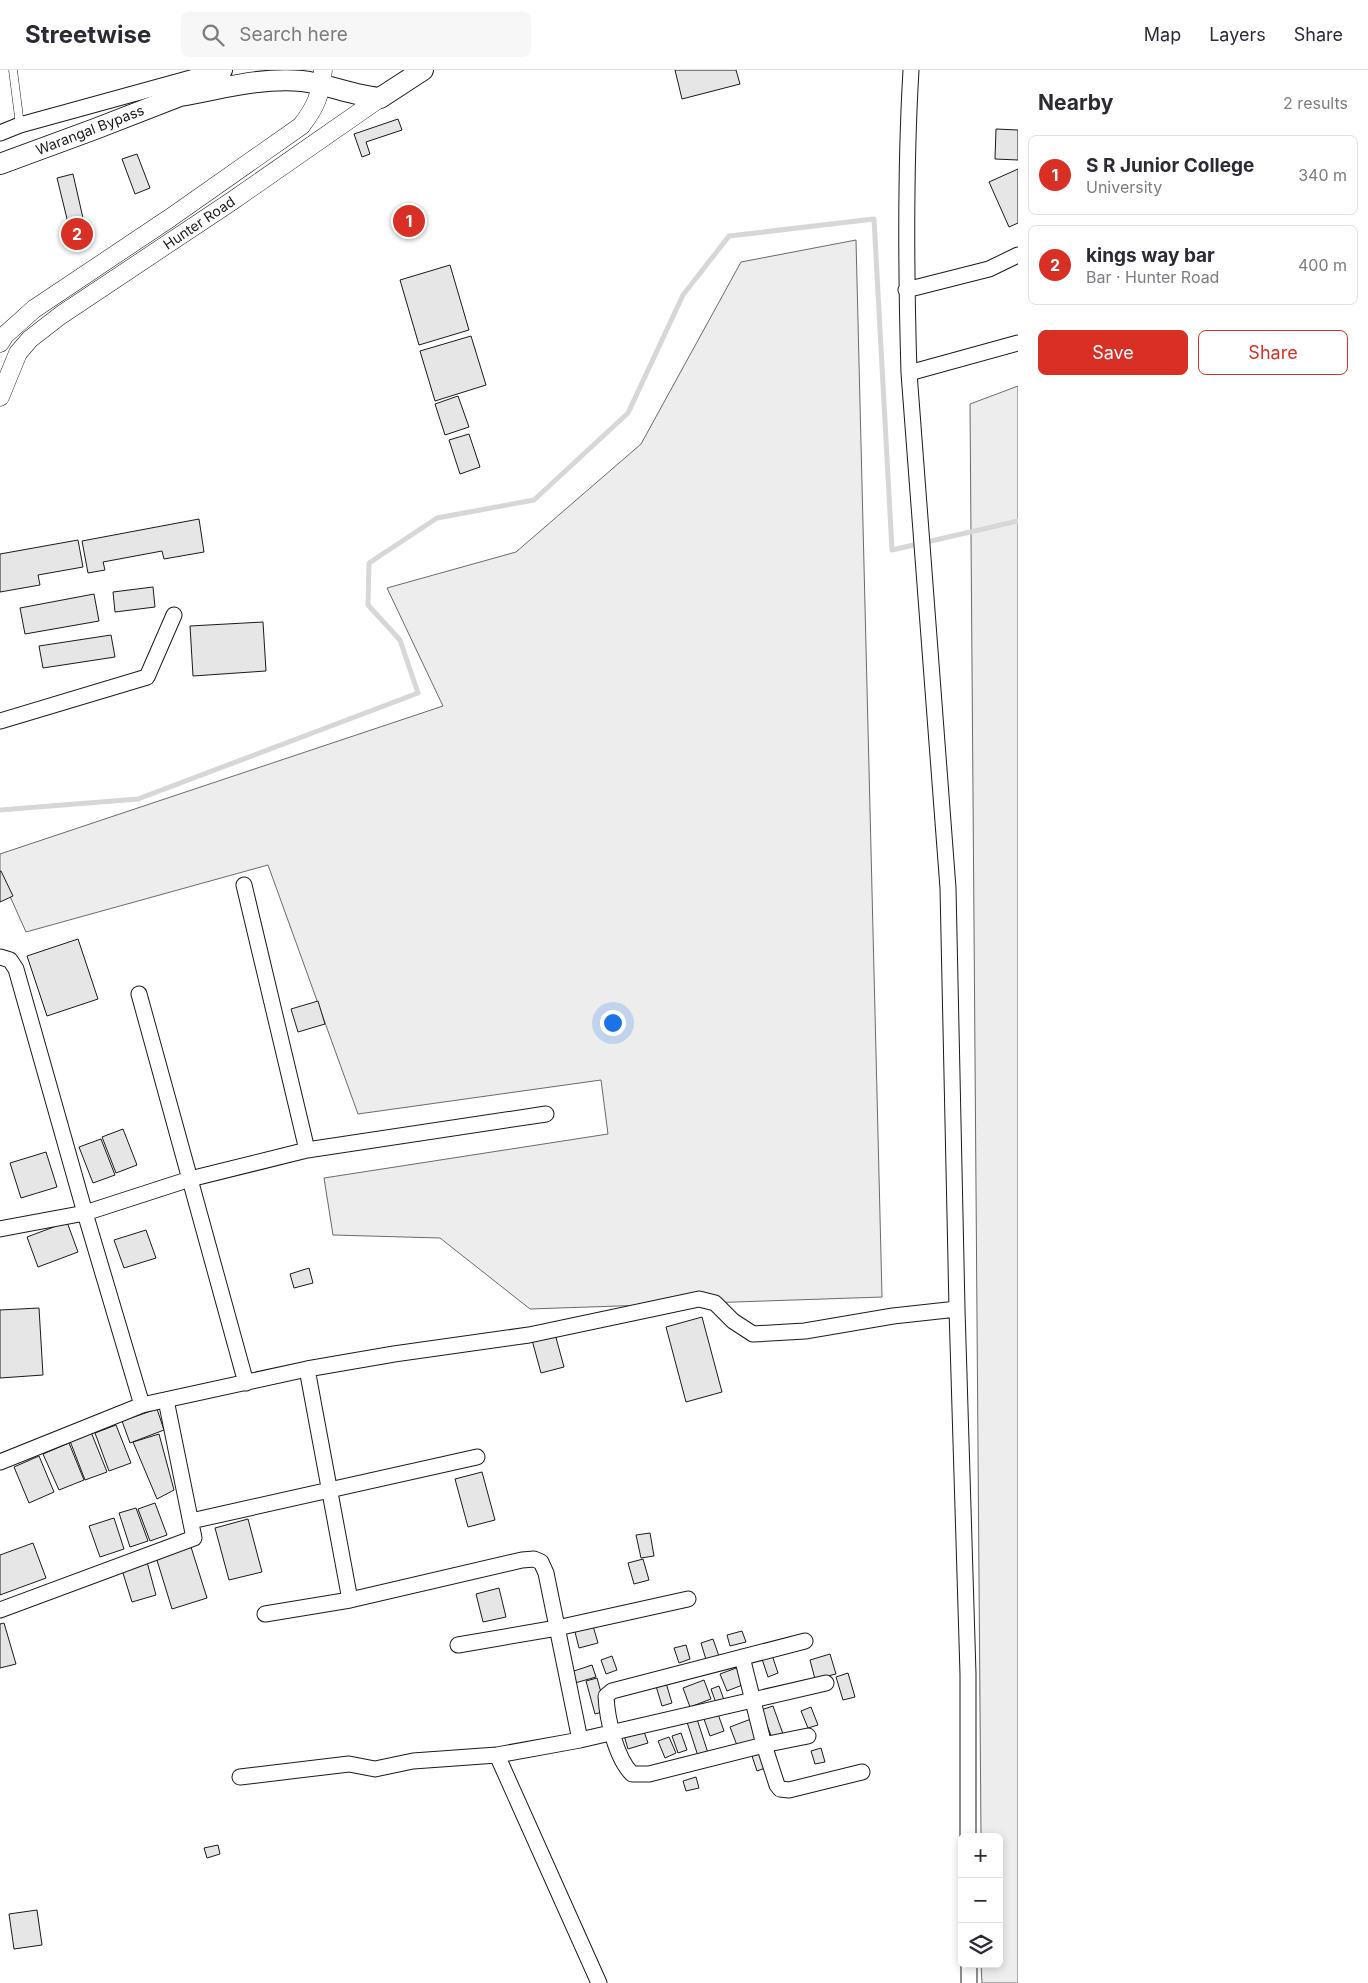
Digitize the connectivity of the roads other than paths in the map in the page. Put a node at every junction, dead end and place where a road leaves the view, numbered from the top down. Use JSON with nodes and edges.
{"nodes":[{"id":1,"x":13,"y":70,"type":"edge"},
{"id":2,"x":221,"y":70,"type":"edge"},
{"id":3,"x":422,"y":70,"type":"edge"},
{"id":4,"x":910,"y":70,"type":"edge"},
{"id":5,"x":323,"y":77,"type":"edge"},
{"id":6,"x":180,"y":96,"type":"junction"},
{"id":7,"x":380,"y":98,"type":"junction"},
{"id":8,"x":20,"y":125,"type":"junction"},
{"id":9,"x":0,"y":133,"type":"edge"},
{"id":10,"x":0,"y":164,"type":"edge"},
{"id":11,"x":1018,"y":255,"type":"edge"},
{"id":12,"x":906,"y":290,"type":"junction"},
{"id":13,"x":0,"y":343,"type":"edge"},
{"id":14,"x":1018,"y":343,"type":"edge"},
{"id":15,"x":909,"y":373,"type":"junction"},
{"id":16,"x":0,"y":397,"type":"edge"},
{"id":17,"x":174,"y":615,"type":"dead end"},
{"id":18,"x":0,"y":720,"type":"edge"},
{"id":19,"x":244,"y":885,"type":"dead end"},
{"id":20,"x":0,"y":957,"type":"edge"},
{"id":21,"x":138,"y":994,"type":"dead end"},
{"id":22,"x":546,"y":1114,"type":"dead end"},
{"id":23,"x":307,"y":1150,"type":"junction"},
{"id":24,"x":190,"y":1179,"type":"junction"},
{"id":25,"x":85,"y":1213,"type":"junction"},
{"id":26,"x":0,"y":1229,"type":"edge"},
{"id":27,"x":957,"y":1309,"type":"junction"},
{"id":28,"x":307,"y":1369,"type":"junction"},
{"id":29,"x":246,"y":1383,"type":"junction"},
{"id":30,"x":166,"y":1400,"type":"junction"},
{"id":31,"x":142,"y":1405,"type":"junction"},
{"id":32,"x":477,"y":1457,"type":"dead end"},
{"id":33,"x":0,"y":1462,"type":"edge"},
{"id":34,"x":329,"y":1491,"type":"junction"},
{"id":35,"x":191,"y":1522,"type":"junction"},
{"id":36,"x":688,"y":1599,"type":"dead end"},
{"id":37,"x":350,"y":1600,"type":"junction"},
{"id":38,"x":0,"y":1610,"type":"edge"},
{"id":39,"x":265,"y":1614,"type":"dead end"},
{"id":40,"x":557,"y":1628,"type":"junction"},
{"id":41,"x":805,"y":1641,"type":"dead end"},
{"id":42,"x":458,"y":1645,"type":"dead end"},
{"id":43,"x":742,"y":1657,"type":"junction"},
{"id":44,"x":826,"y":1683,"type":"dead end"},
{"id":45,"x":754,"y":1700,"type":"junction"},
{"id":46,"x":612,"y":1733,"type":"junction"},
{"id":47,"x":808,"y":1736,"type":"dead end"},
{"id":48,"x":580,"y":1740,"type":"junction"},
{"id":49,"x":764,"y":1745,"type":"junction"},
{"id":50,"x":497,"y":1755,"type":"junction"},
{"id":51,"x":862,"y":1772,"type":"dead end"},
{"id":52,"x":240,"y":1777,"type":"dead end"},
{"id":53,"x":968,"y":1833,"type":"edge"},
{"id":54,"x":969,"y":1968,"type":"edge"},
{"id":55,"x":599,"y":1983,"type":"edge"},
{"id":56,"x":969,"y":1983,"type":"edge"}],
"edges":[{"from":1,"to":8,"type":"lane"},
{"from":2,"to":6,"type":"main road","name":"Warangal Bypass"},
{"from":2,"to":8,"type":"street"},
{"from":3,"to":7,"type":"main road","name":"Hunter Road"},
{"from":4,"to":12,"type":"street"},
{"from":5,"to":6,"type":"main road","name":"Warangal Bypass"},
{"from":5,"to":7,"type":"main road","name":"Warangal Bypass"},
{"from":5,"to":13,"type":"street","name":"Hunter Road"},
{"from":6,"to":10,"type":"main road","name":"Warangal Bypass"},
{"from":7,"to":16,"type":"street","name":"Hunter Road"},
{"from":8,"to":9,"type":"street"},
{"from":11,"to":12,"type":"street"},
{"from":12,"to":15,"type":"street"},
{"from":14,"to":15,"type":"street"},
{"from":15,"to":27,"type":"street"},
{"from":17,"to":18,"type":"street"},
{"from":19,"to":23,"type":"street"},
{"from":20,"to":25,"type":"street"},
{"from":21,"to":24,"type":"street"},
{"from":22,"to":23,"type":"street"},
{"from":23,"to":24,"type":"street"},
{"from":24,"to":25,"type":"street"},
{"from":24,"to":29,"type":"street"},
{"from":25,"to":26,"type":"street"},
{"from":25,"to":31,"type":"street"},
{"from":27,"to":28,"type":"street"},
{"from":27,"to":53,"type":"street"},
{"from":28,"to":29,"type":"street"},
{"from":28,"to":34,"type":"street"},
{"from":29,"to":30,"type":"street"},
{"from":30,"to":31,"type":"street"},
{"from":30,"to":35,"type":"street"},
{"from":31,"to":33,"type":"street"},
{"from":32,"to":34,"type":"street"},
{"from":34,"to":35,"type":"street"},
{"from":34,"to":37,"type":"street"},
{"from":35,"to":38,"type":"street"},
{"from":36,"to":40,"type":"street"},
{"from":37,"to":39,"type":"street"},
{"from":37,"to":40,"type":"street"},
{"from":40,"to":42,"type":"street"},
{"from":40,"to":48,"type":"street"},
{"from":41,"to":43,"type":"street"},
{"from":43,"to":45,"type":"street"},
{"from":43,"to":46,"type":"street"},
{"from":44,"to":45,"type":"street"},
{"from":45,"to":46,"type":"street"},
{"from":45,"to":49,"type":"street"},
{"from":46,"to":48,"type":"street"},
{"from":46,"to":49,"type":"street"},
{"from":47,"to":49,"type":"street"},
{"from":48,"to":50,"type":"street"},
{"from":49,"to":51,"type":"street"},
{"from":50,"to":52,"type":"street"},
{"from":50,"to":55,"type":"street"},
{"from":54,"to":56,"type":"street"}]}
